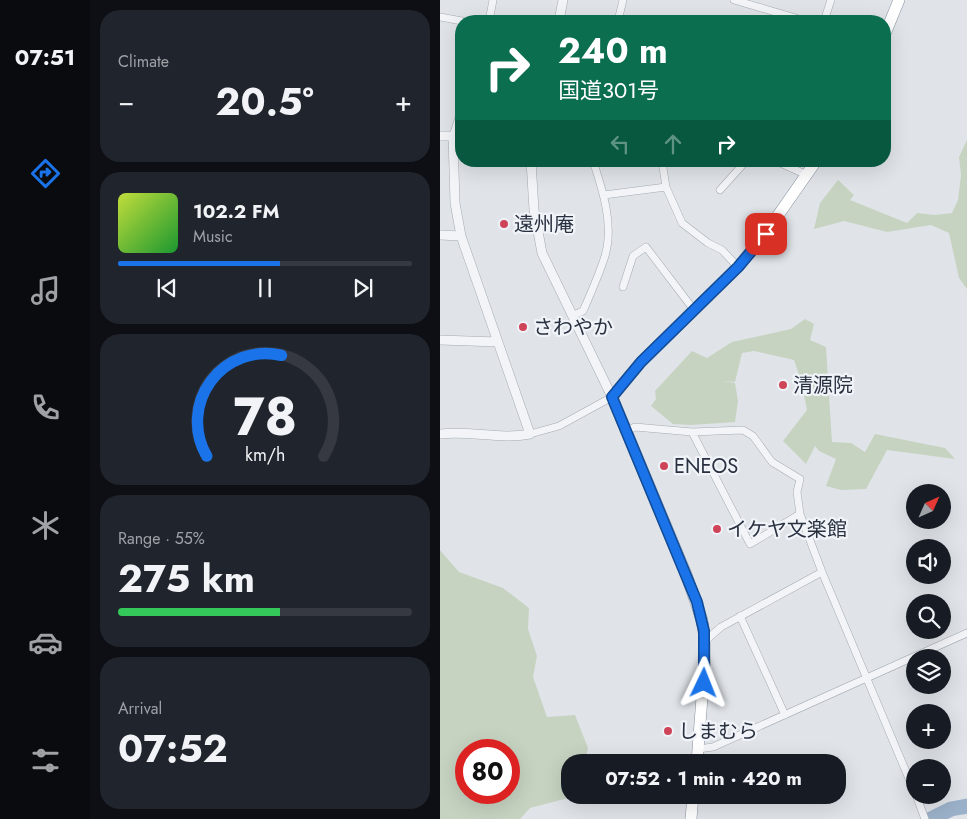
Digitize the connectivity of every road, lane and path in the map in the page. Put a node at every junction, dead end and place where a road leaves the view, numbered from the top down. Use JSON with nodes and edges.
{"nodes":[{"id":1,"x":493,"y":0,"type":"edge"},
{"id":2,"x":563,"y":0,"type":"edge"},
{"id":3,"x":623,"y":0,"type":"edge"},
{"id":4,"x":734,"y":0,"type":"edge"},
{"id":5,"x":831,"y":0,"type":"edge"},
{"id":6,"x":899,"y":0,"type":"edge"},
{"id":7,"x":490,"y":15,"type":"edge"},
{"id":8,"x":560,"y":15,"type":"edge"},
{"id":9,"x":619,"y":15,"type":"edge"},
{"id":10,"x":785,"y":15,"type":"edge"},
{"id":11,"x":826,"y":15,"type":"edge"},
{"id":12,"x":440,"y":17,"type":"edge"},
{"id":13,"x":891,"y":19,"type":"edge"},
{"id":14,"x":455,"y":20,"type":"edge"},
{"id":15,"x":440,"y":136,"type":"edge"},
{"id":16,"x":455,"y":136,"type":"edge"},
{"id":17,"x":456,"y":167,"type":"edge"},
{"id":18,"x":531,"y":167,"type":"edge"},
{"id":19,"x":596,"y":167,"type":"edge"},
{"id":20,"x":663,"y":167,"type":"edge"},
{"id":21,"x":741,"y":167,"type":"edge"},
{"id":22,"x":789,"y":167,"type":"edge"},
{"id":23,"x":812,"y":167,"type":"edge"},
{"id":24,"x":807,"y":175,"type":"junction"},
{"id":25,"x":666,"y":187,"type":"junction"},
{"id":26,"x":720,"y":190,"type":"dead end"},
{"id":27,"x":604,"y":195,"type":"junction"},
{"id":28,"x":440,"y":235,"type":"edge"},
{"id":29,"x":461,"y":236,"type":"junction"},
{"id":30,"x":738,"y":267,"type":"junction"},
{"id":31,"x":623,"y":287,"type":"dead end"},
{"id":32,"x":694,"y":310,"type":"junction"},
{"id":33,"x":572,"y":316,"type":"junction"},
{"id":34,"x":440,"y":340,"type":"edge"},
{"id":35,"x":498,"y":342,"type":"junction"},
{"id":36,"x":612,"y":397,"type":"junction"},
{"id":37,"x":626,"y":431,"type":"junction"},
{"id":38,"x":692,"y":432,"type":"junction"},
{"id":39,"x":440,"y":434,"type":"edge"},
{"id":40,"x":530,"y":434,"type":"junction"},
{"id":41,"x":800,"y":514,"type":"junction"},
{"id":42,"x":822,"y":572,"type":"junction"},
{"id":43,"x":740,"y":616,"type":"junction"},
{"id":44,"x":967,"y":633,"type":"edge"},
{"id":45,"x":705,"y":641,"type":"junction"},
{"id":46,"x":868,"y":678,"type":"junction"},
{"id":47,"x":785,"y":715,"type":"junction"},
{"id":48,"x":698,"y":749,"type":"junction"},
{"id":49,"x":697,"y":754,"type":"edge"},
{"id":50,"x":906,"y":772,"type":"edge"},
{"id":51,"x":692,"y":804,"type":"edge"},
{"id":52,"x":919,"y":804,"type":"edge"},
{"id":53,"x":924,"y":816,"type":"edge"},
{"id":54,"x":691,"y":819,"type":"edge"}],
"edges":[{"from":1,"to":7,"type":"street"},
{"from":2,"to":8,"type":"street"},
{"from":3,"to":9,"type":"street"},
{"from":4,"to":10,"type":"street"},
{"from":5,"to":11,"type":"street"},
{"from":6,"to":13,"type":"highway"},
{"from":12,"to":14,"type":"street"},
{"from":15,"to":16,"type":"street"},
{"from":17,"to":29,"type":"street"},
{"from":18,"to":33,"type":"street"},
{"from":19,"to":27,"type":"street"},
{"from":20,"to":25,"type":"street"},
{"from":21,"to":26,"type":"street"},
{"from":22,"to":24,"type":"street"},
{"from":23,"to":24,"type":"highway"},
{"from":24,"to":30,"type":"highway"},
{"from":25,"to":27,"type":"street"},
{"from":25,"to":30,"type":"street"},
{"from":27,"to":33,"type":"street"},
{"from":28,"to":29,"type":"street"},
{"from":29,"to":35,"type":"street"},
{"from":30,"to":32,"type":"highway"},
{"from":31,"to":32,"type":"street"},
{"from":32,"to":36,"type":"highway"},
{"from":33,"to":36,"type":"street"},
{"from":34,"to":35,"type":"street"},
{"from":35,"to":40,"type":"street"},
{"from":36,"to":37,"type":"highway"},
{"from":36,"to":40,"type":"street"},
{"from":37,"to":38,"type":"street"},
{"from":37,"to":45,"type":"highway"},
{"from":38,"to":41,"type":"street"},
{"from":38,"to":41,"type":"street"},
{"from":39,"to":40,"type":"street"},
{"from":41,"to":42,"type":"street"},
{"from":42,"to":43,"type":"street"},
{"from":42,"to":46,"type":"street"},
{"from":43,"to":45,"type":"street"},
{"from":43,"to":47,"type":"street"},
{"from":44,"to":46,"type":"street"},
{"from":45,"to":48,"type":"highway"},
{"from":46,"to":47,"type":"street"},
{"from":46,"to":50,"type":"street"},
{"from":47,"to":48,"type":"street"},
{"from":48,"to":49,"type":"highway"},
{"from":51,"to":54,"type":"highway"},
{"from":52,"to":53,"type":"street"}]}
